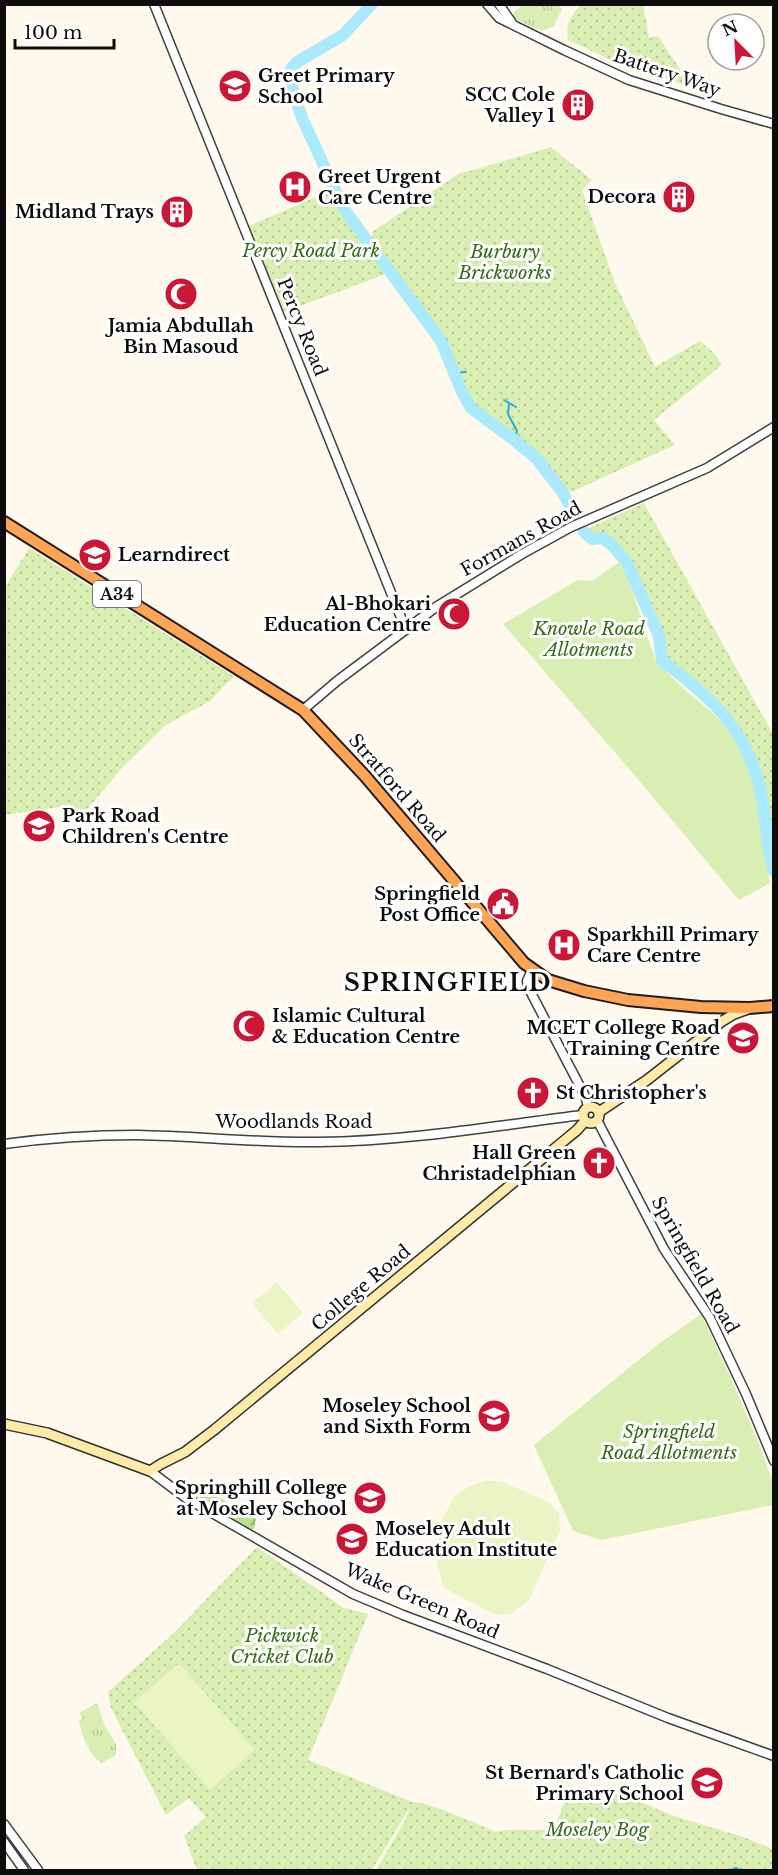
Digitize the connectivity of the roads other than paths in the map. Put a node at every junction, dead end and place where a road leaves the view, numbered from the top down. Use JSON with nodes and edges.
{"nodes":[{"id":1,"x":154,"y":4,"type":"edge"},
{"id":2,"x":487,"y":4,"type":"edge"},
{"id":3,"x":499,"y":4,"type":"edge"},
{"id":4,"x":512,"y":23,"type":"junction"},
{"id":5,"x":774,"y":124,"type":"edge"},
{"id":6,"x":774,"y":427,"type":"edge"},
{"id":7,"x":4,"y":522,"type":"edge"},
{"id":8,"x":406,"y":630,"type":"junction"},
{"id":9,"x":303,"y":710,"type":"junction"},
{"id":10,"x":532,"y":970,"type":"junction"},
{"id":11,"x":774,"y":1006,"type":"edge"},
{"id":12,"x":750,"y":1008,"type":"junction"},
{"id":13,"x":585,"y":1114,"type":"junction"},
{"id":14,"x":598,"y":1116,"type":"junction"},
{"id":15,"x":4,"y":1144,"type":"edge"},
{"id":16,"x":4,"y":1424,"type":"edge"},
{"id":17,"x":774,"y":1461,"type":"edge"},
{"id":18,"x":150,"y":1471,"type":"junction"},
{"id":19,"x":774,"y":1756,"type":"edge"},
{"id":20,"x":4,"y":1824,"type":"edge"},
{"id":21,"x":4,"y":1842,"type":"edge"},
{"id":22,"x":30,"y":1860,"type":"junction"},
{"id":23,"x":22,"y":1868,"type":"edge"},
{"id":24,"x":38,"y":1870,"type":"edge"}],
"edges":[{"from":1,"to":8,"type":"street","name":"Percy Road"},
{"from":2,"to":4,"type":"street","name":"Battery Way"},
{"from":3,"to":4,"type":"street"},
{"from":4,"to":5,"type":"street","name":"Battery Way"},
{"from":6,"to":8,"type":"street","name":"Formans Road"},
{"from":7,"to":9,"type":"highway","name":"Stratford Road","number":"A34"},
{"from":8,"to":9,"type":"street","name":"Formans Road"},
{"from":9,"to":10,"type":"highway","name":"Stratford Road","number":"A34"},
{"from":10,"to":12,"type":"highway","name":"Stratford Road","number":"A34"},
{"from":10,"to":13,"type":"street"},
{"from":11,"to":12,"type":"highway","name":"Stratford Road","number":"A34"},
{"from":12,"to":14,"type":"main road"},
{"from":13,"to":14,"type":"main road"},
{"from":13,"to":14,"type":"main road"},
{"from":13,"to":15,"type":"street","name":"Woodlands Road"},
{"from":13,"to":18,"type":"main road","name":"College Road"},
{"from":14,"to":17,"type":"street","name":"Springfield Road"},
{"from":16,"to":18,"type":"main road","name":"Wake Green Road"},
{"from":18,"to":19,"type":"street","name":"Wake Green Road"},
{"from":20,"to":22,"type":"street"},
{"from":21,"to":23,"type":"street"},
{"from":22,"to":23,"type":"street"},
{"from":22,"to":24,"type":"street"}]}
